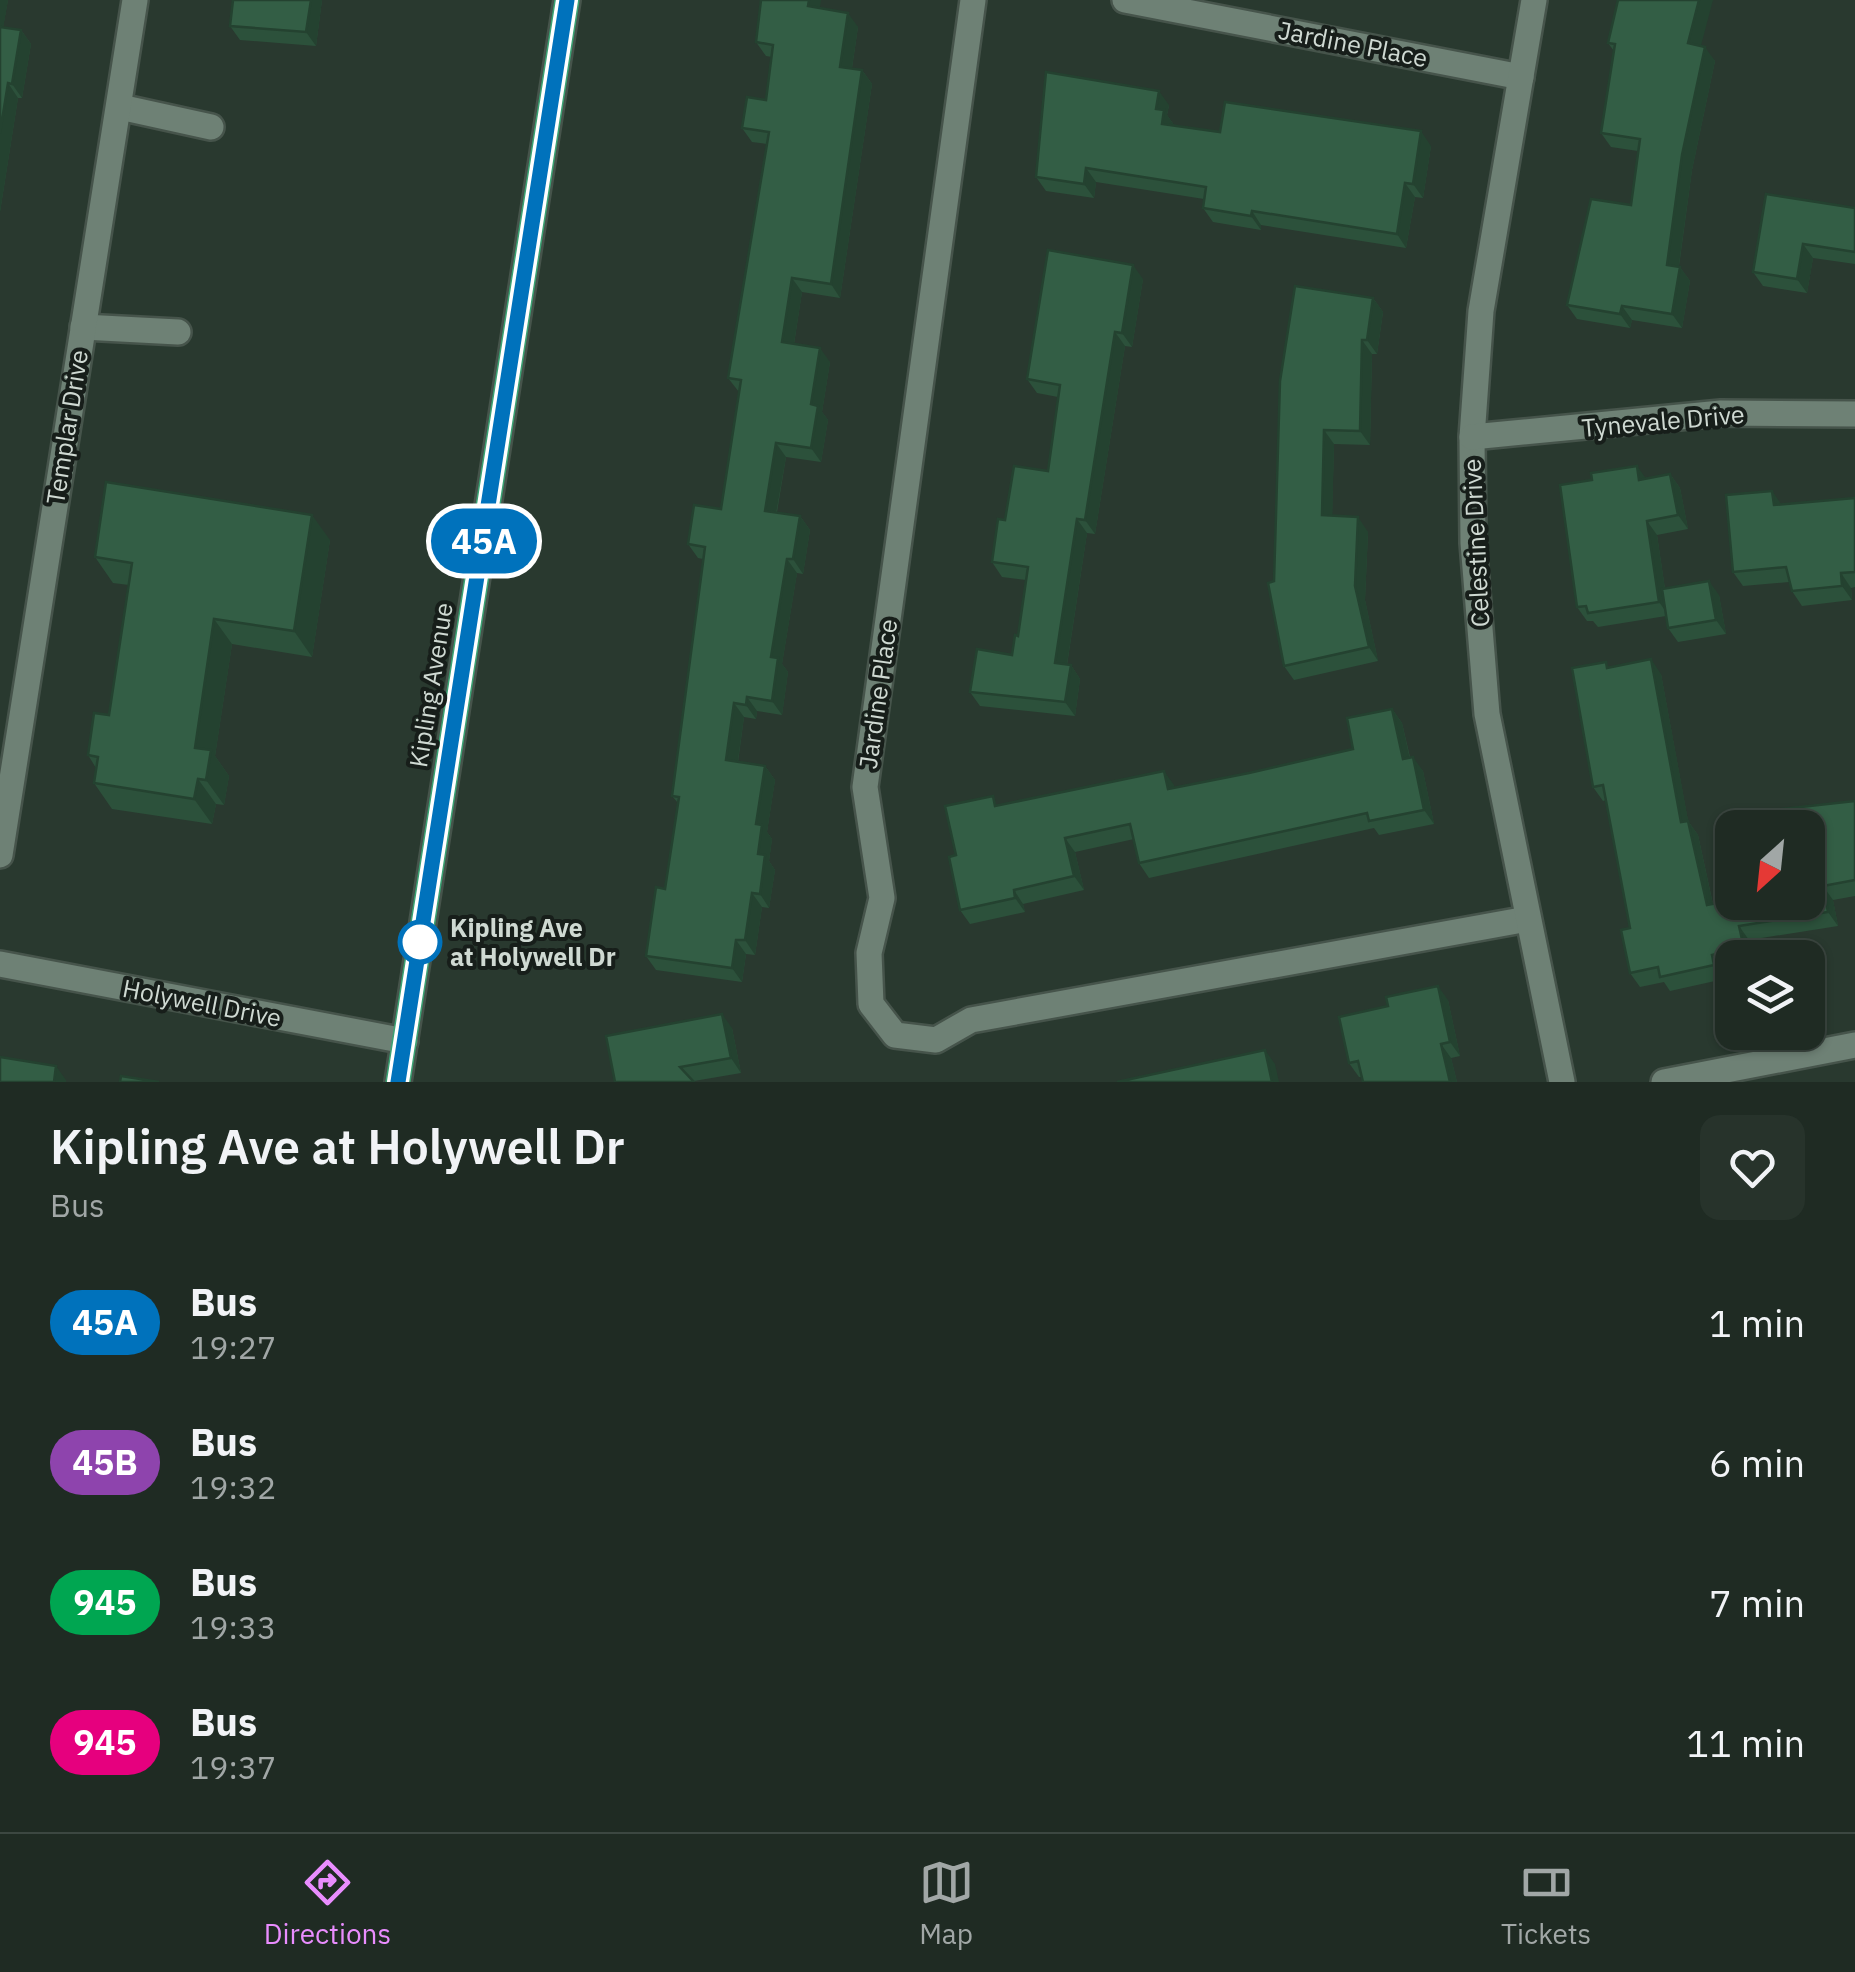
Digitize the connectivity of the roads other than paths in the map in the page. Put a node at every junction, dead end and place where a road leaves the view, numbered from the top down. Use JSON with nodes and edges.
{"nodes":[{"id":1,"x":135,"y":0,"type":"edge"},
{"id":2,"x":567,"y":0,"type":"edge"},
{"id":3,"x":973,"y":0,"type":"edge"},
{"id":4,"x":1125,"y":0,"type":"edge"},
{"id":5,"x":1534,"y":0,"type":"edge"},
{"id":6,"x":1521,"y":77,"type":"junction"},
{"id":7,"x":120,"y":107,"type":"junction"},
{"id":8,"x":211,"y":127,"type":"dead end"},
{"id":9,"x":83,"y":327,"type":"junction"},
{"id":10,"x":178,"y":332,"type":"dead end"},
{"id":11,"x":1855,"y":414,"type":"edge"},
{"id":12,"x":1472,"y":437,"type":"junction"},
{"id":13,"x":0,"y":855,"type":"edge"},
{"id":14,"x":1527,"y":920,"type":"junction"},
{"id":15,"x":0,"y":964,"type":"edge"},
{"id":16,"x":405,"y":1041,"type":"junction"},
{"id":17,"x":1855,"y":1044,"type":"edge"},
{"id":18,"x":398,"y":1082,"type":"edge"},
{"id":19,"x":1562,"y":1082,"type":"edge"},
{"id":20,"x":1664,"y":1082,"type":"edge"}],
"edges":[{"from":1,"to":7,"type":"street","name":"Templar Drive"},
{"from":2,"to":16,"type":"main road","name":"Kipling Avenue"},
{"from":3,"to":14,"type":"street","name":"Jardine Place"},
{"from":4,"to":6,"type":"street","name":"Jardine Place"},
{"from":5,"to":6,"type":"street","name":"Celestine Drive"},
{"from":6,"to":12,"type":"street","name":"Celestine Drive"},
{"from":7,"to":8,"type":"street"},
{"from":7,"to":9,"type":"street","name":"Templar Drive"},
{"from":9,"to":10,"type":"street"},
{"from":9,"to":13,"type":"street","name":"Templar Drive"},
{"from":11,"to":12,"type":"street","name":"Tynevale Drive"},
{"from":12,"to":14,"type":"street","name":"Celestine Drive"},
{"from":14,"to":19,"type":"street","name":"Celestine Drive"},
{"from":15,"to":16,"type":"street","name":"Holywell Drive"},
{"from":16,"to":18,"type":"main road","name":"Kipling Avenue"},
{"from":17,"to":20,"type":"street"}]}
